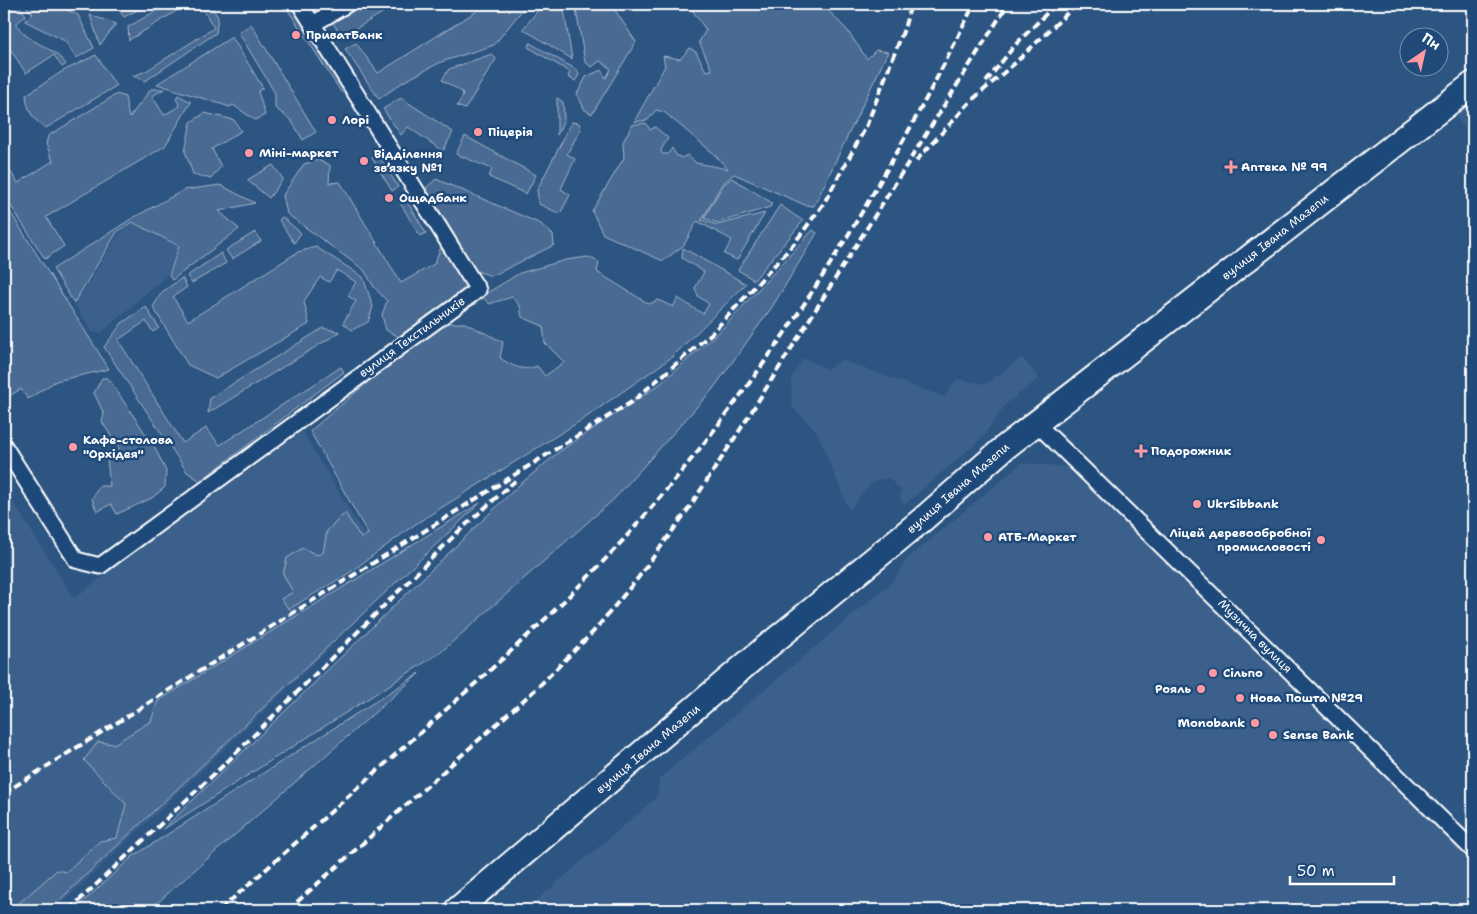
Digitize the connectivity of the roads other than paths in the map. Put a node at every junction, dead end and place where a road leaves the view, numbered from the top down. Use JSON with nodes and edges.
{"nodes":[{"id":1,"x":300,"y":4,"type":"edge"},
{"id":2,"x":347,"y":4,"type":"edge"},
{"id":3,"x":313,"y":24,"type":"junction"},
{"id":4,"x":1473,"y":84,"type":"edge"},
{"id":5,"x":1036,"y":423,"type":"junction"},
{"id":6,"x":4,"y":446,"type":"edge"},
{"id":7,"x":1473,"y":850,"type":"edge"},
{"id":8,"x":457,"y":910,"type":"edge"}],
"edges":[{"from":1,"to":3,"type":"street","name":"вулиця Текстильників"},
{"from":2,"to":3,"type":"street"},
{"from":3,"to":6,"type":"street","name":"вулиця Текстильників"},
{"from":4,"to":5,"type":"main road","name":"вулиця Івана Мазепи"},
{"from":5,"to":7,"type":"street","name":"Музична вулиця"},
{"from":5,"to":8,"type":"main road","name":"вулиця Івана Мазепи"}]}
